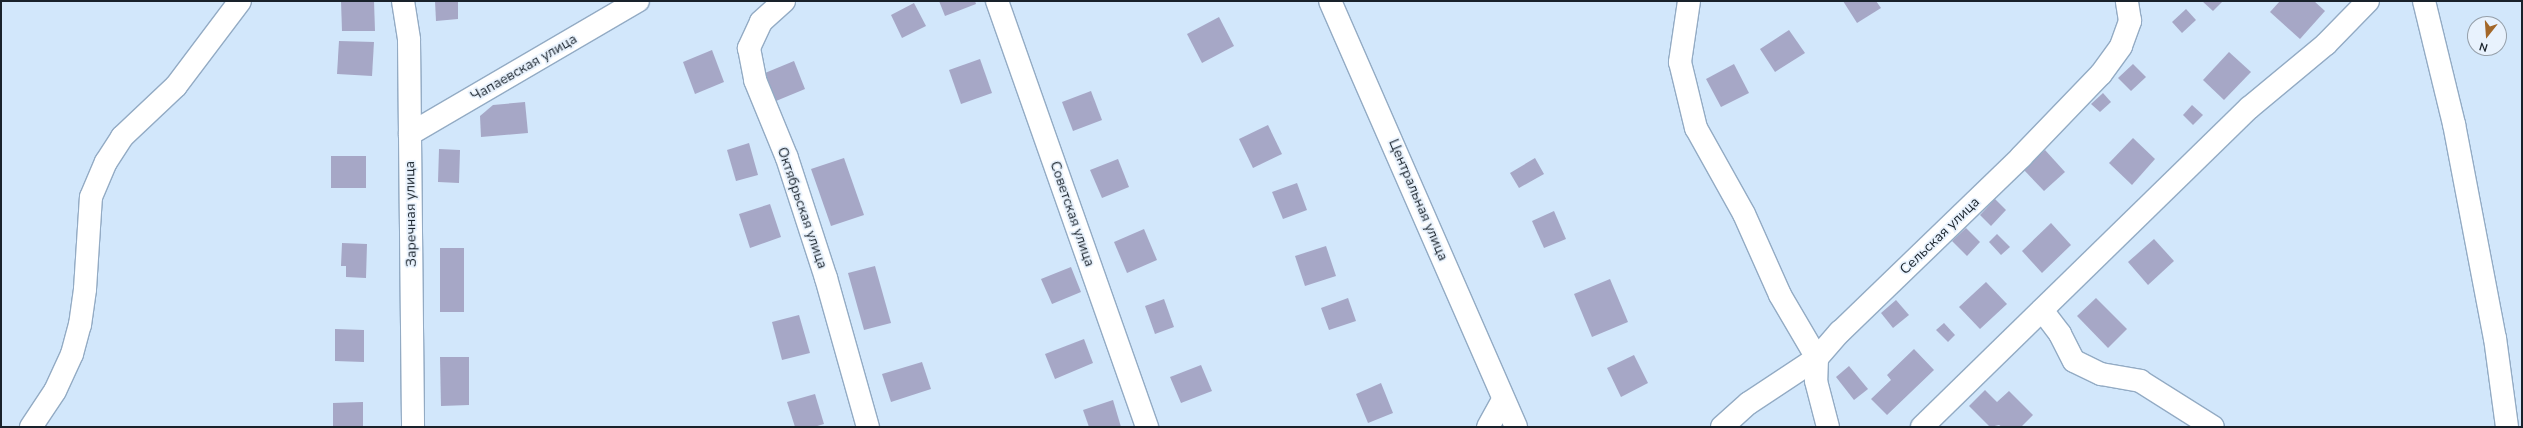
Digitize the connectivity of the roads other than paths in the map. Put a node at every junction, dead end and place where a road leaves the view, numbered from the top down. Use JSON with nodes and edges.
{"nodes":[{"id":1,"x":240,"y":1,"type":"edge"},
{"id":2,"x":403,"y":1,"type":"edge"},
{"id":3,"x":638,"y":1,"type":"edge"},
{"id":4,"x":784,"y":1,"type":"edge"},
{"id":5,"x":997,"y":1,"type":"edge"},
{"id":6,"x":1330,"y":1,"type":"edge"},
{"id":7,"x":1689,"y":1,"type":"edge"},
{"id":8,"x":2368,"y":1,"type":"edge"},
{"id":9,"x":2424,"y":1,"type":"edge"},
{"id":10,"x":2128,"y":11,"type":"edge"},
{"id":11,"x":410,"y":134,"type":"junction"},
{"id":12,"x":2042,"y":310,"type":"junction"},
{"id":13,"x":1817,"y":358,"type":"junction"},
{"id":14,"x":1503,"y":400,"type":"junction"},
{"id":15,"x":31,"y":427,"type":"edge"},
{"id":16,"x":413,"y":427,"type":"edge"},
{"id":17,"x":868,"y":427,"type":"edge"},
{"id":18,"x":1147,"y":427,"type":"edge"},
{"id":19,"x":1488,"y":427,"type":"edge"},
{"id":20,"x":1516,"y":427,"type":"edge"},
{"id":21,"x":1722,"y":427,"type":"edge"},
{"id":22,"x":1828,"y":427,"type":"edge"},
{"id":23,"x":1922,"y":427,"type":"edge"},
{"id":24,"x":2213,"y":427,"type":"edge"},
{"id":25,"x":2507,"y":427,"type":"edge"}],
"edges":[{"from":1,"to":15,"type":"street"},
{"from":2,"to":11,"type":"street","name":"Заречная улица"},
{"from":3,"to":11,"type":"street","name":"Чапаевская улица"},
{"from":4,"to":17,"type":"street","name":"Октябрьская улица"},
{"from":5,"to":18,"type":"street","name":"Советская улица"},
{"from":6,"to":14,"type":"street","name":"Центральная улица"},
{"from":7,"to":13,"type":"street"},
{"from":8,"to":12,"type":"street"},
{"from":9,"to":25,"type":"street"},
{"from":10,"to":13,"type":"street","name":"Сельская улица"},
{"from":11,"to":16,"type":"street","name":"Заречная улица"},
{"from":12,"to":23,"type":"street"},
{"from":12,"to":24,"type":"street"},
{"from":13,"to":21,"type":"street","name":"Сельская улица"},
{"from":13,"to":22,"type":"street"},
{"from":14,"to":19,"type":"street"},
{"from":14,"to":20,"type":"street","name":"Центральная улица"}]}
